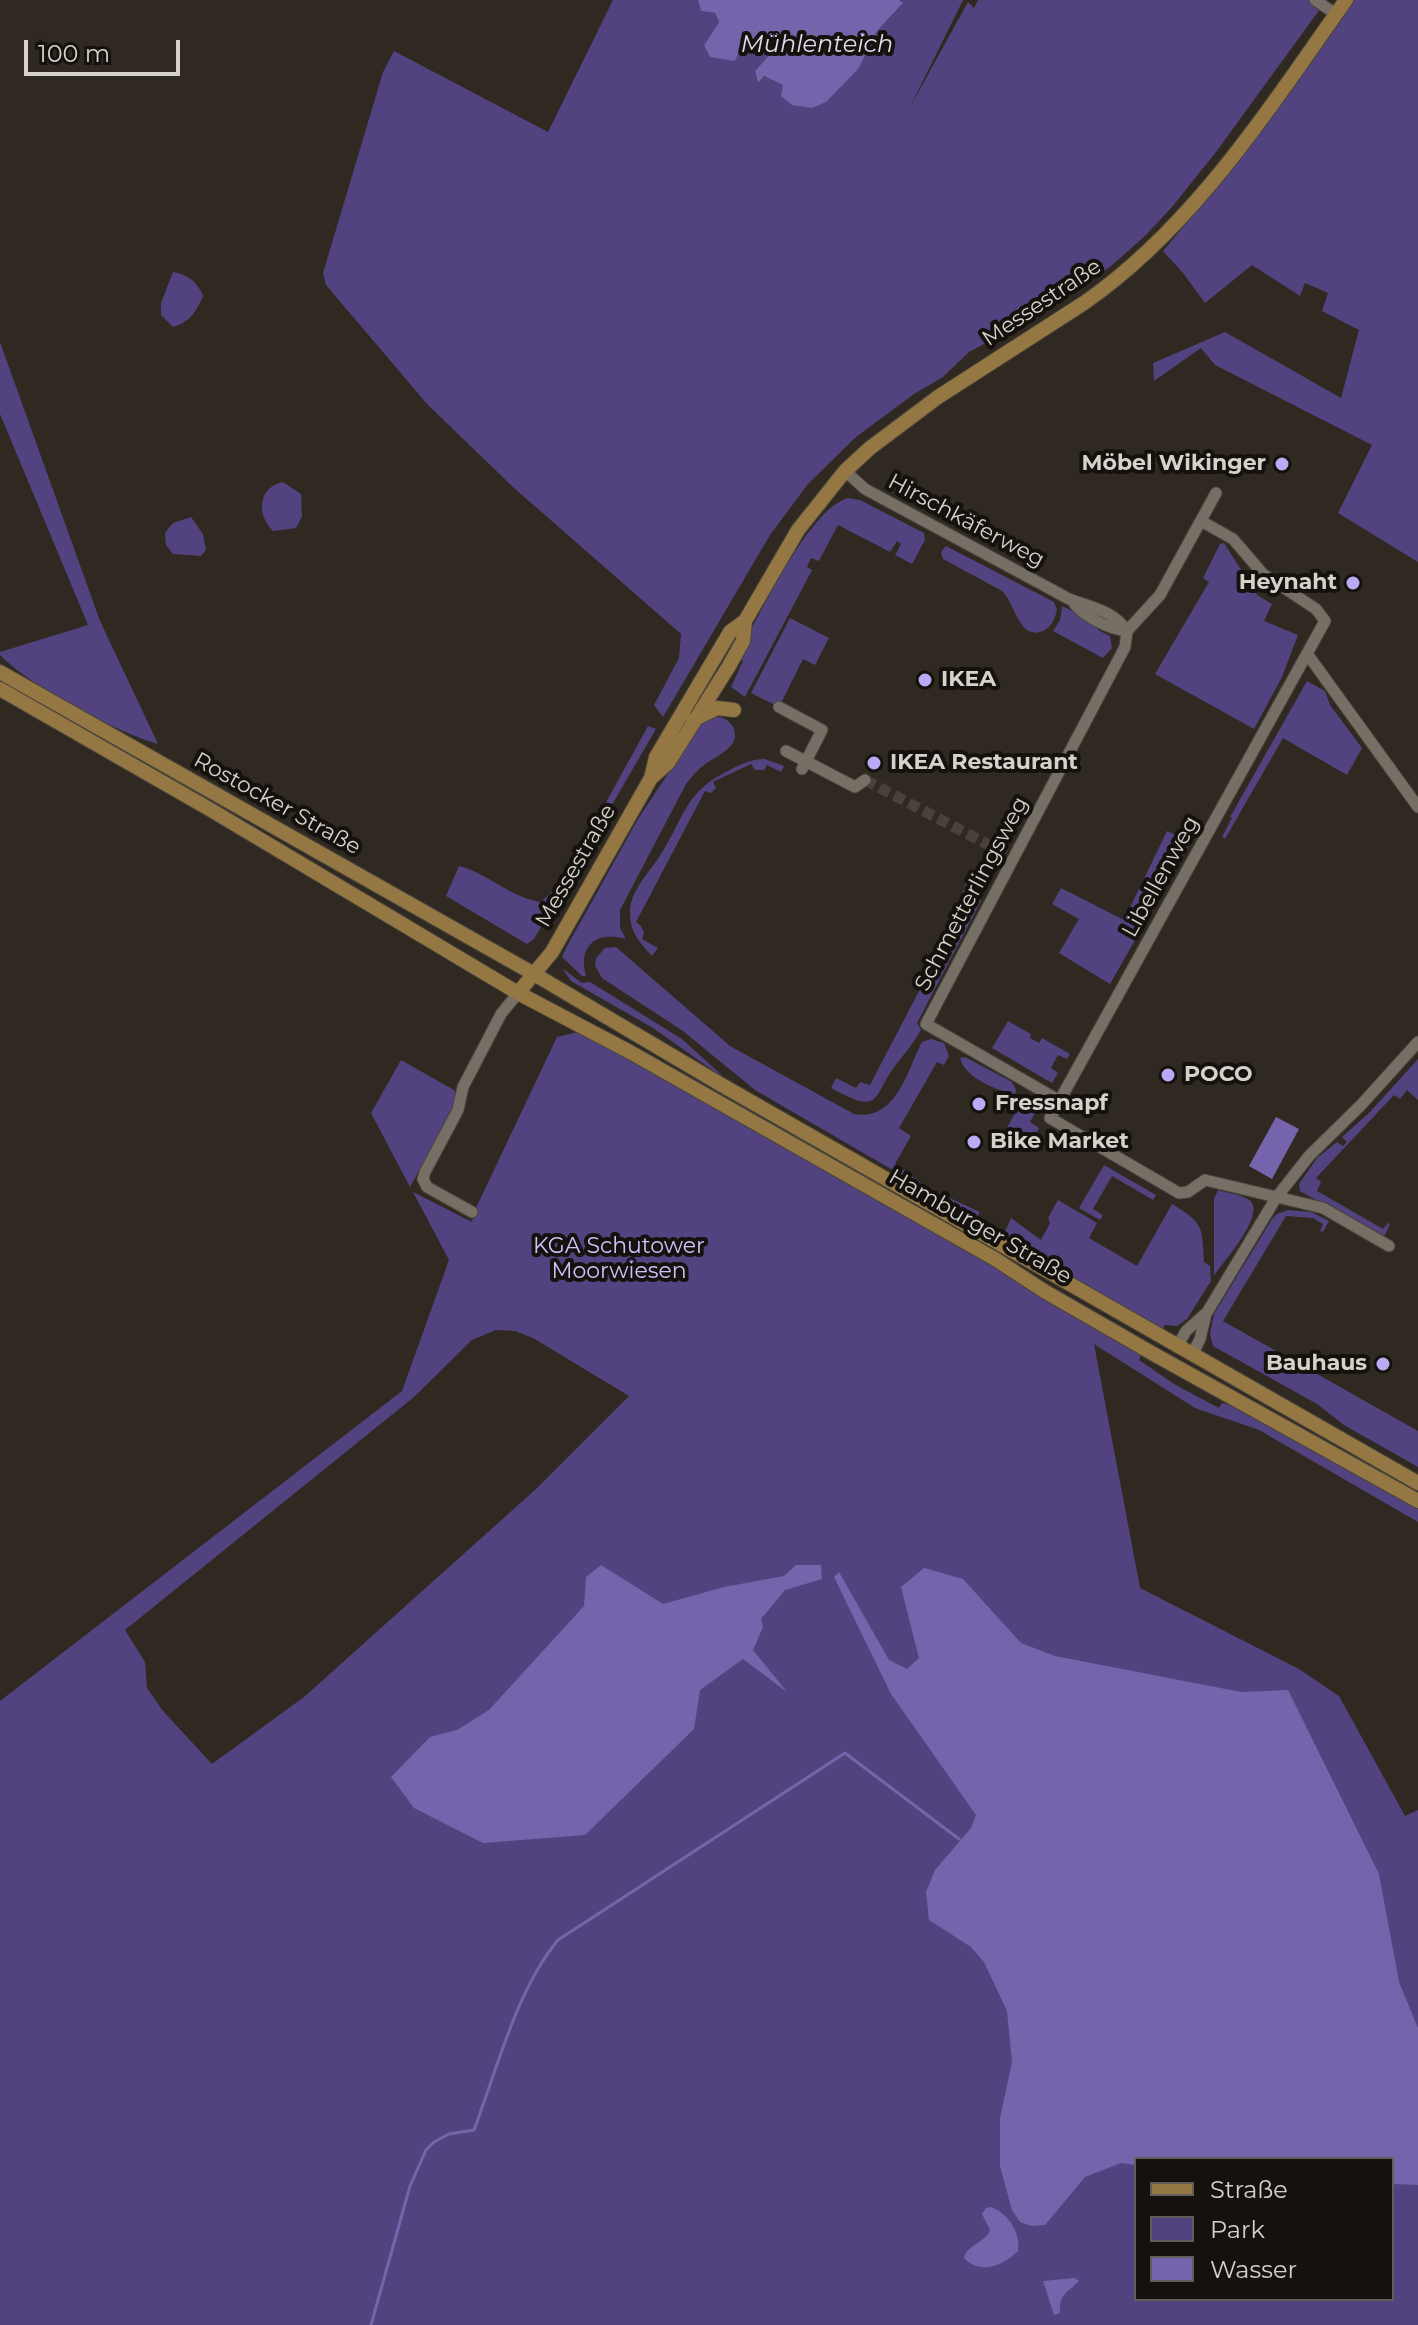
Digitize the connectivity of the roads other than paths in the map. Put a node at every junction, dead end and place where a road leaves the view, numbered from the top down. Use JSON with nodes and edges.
{"nodes":[{"id":1,"x":1315,"y":0,"type":"edge"},
{"id":2,"x":1346,"y":0,"type":"edge"},
{"id":3,"x":1336,"y":14,"type":"junction"},
{"id":4,"x":845,"y":471,"type":"junction"},
{"id":5,"x":1216,"y":493,"type":"dead end"},
{"id":6,"x":1201,"y":521,"type":"junction"},
{"id":7,"x":745,"y":621,"type":"junction"},
{"id":8,"x":1127,"y":631,"type":"junction"},
{"id":9,"x":1308,"y":655,"type":"junction"},
{"id":10,"x":0,"y":672,"type":"edge"},
{"id":11,"x":0,"y":689,"type":"edge"},
{"id":12,"x":779,"y":707,"type":"dead end"},
{"id":13,"x":734,"y":710,"type":"dead end"},
{"id":14,"x":693,"y":720,"type":"junction"},
{"id":15,"x":786,"y":751,"type":"dead end"},
{"id":16,"x":804,"y":765,"type":"junction"},
{"id":17,"x":651,"y":778,"type":"junction"},
{"id":18,"x":865,"y":780,"type":"tunnel mouth"},
{"id":19,"x":1418,"y":807,"type":"edge"},
{"id":20,"x":534,"y":974,"type":"junction"},
{"id":21,"x":518,"y":993,"type":"junction"},
{"id":22,"x":1418,"y":1042,"type":"edge"},
{"id":23,"x":1060,"y":1101,"type":"junction"},
{"id":24,"x":1276,"y":1198,"type":"junction"},
{"id":25,"x":472,"y":1212,"type":"dead end"},
{"id":26,"x":1389,"y":1246,"type":"dead end"},
{"id":27,"x":1206,"y":1314,"type":"junction"},
{"id":28,"x":1177,"y":1347,"type":"junction"},
{"id":29,"x":1192,"y":1355,"type":"junction"},
{"id":30,"x":1169,"y":1362,"type":"junction"},
{"id":31,"x":1183,"y":1370,"type":"junction"},
{"id":32,"x":1418,"y":1483,"type":"edge"},
{"id":33,"x":1418,"y":1501,"type":"edge"}],
"edges":[{"from":1,"to":3,"type":"street"},
{"from":2,"to":3,"type":"main road","name":"Messestraße"},
{"from":3,"to":4,"type":"main road","name":"Messestraße"},
{"from":4,"to":7,"type":"main road","name":"Messestraße"},
{"from":4,"to":8,"type":"street","name":"Hirschkäferweg"},
{"from":5,"to":6,"type":"street","name":"Schmetterlingsweg"},
{"from":6,"to":8,"type":"street","name":"Schmetterlingsweg"},
{"from":6,"to":9,"type":"street","name":"Libellenweg"},
{"from":7,"to":14,"type":"main road","name":"Messestraße"},
{"from":7,"to":17,"type":"main road","name":"Messestraße"},
{"from":8,"to":23,"type":"street","name":"Schmetterlingsweg"},
{"from":9,"to":19,"type":"street"},
{"from":9,"to":23,"type":"street","name":"Libellenweg"},
{"from":10,"to":20,"type":"main road","name":"Rostocker Straße"},
{"from":11,"to":21,"type":"main road","name":"Rostocker Straße"},
{"from":12,"to":16,"type":"street"},
{"from":13,"to":14,"type":"main road"},
{"from":14,"to":17,"type":"main road","name":"Messestraße"},
{"from":15,"to":16,"type":"street"},
{"from":16,"to":18,"type":"street"},
{"from":17,"to":20,"type":"main road","name":"Messestraße"},
{"from":20,"to":21,"type":"main road","name":"Messestraße"},
{"from":20,"to":28,"type":"main road","name":"Hamburger Straße"},
{"from":21,"to":25,"type":"street"},
{"from":21,"to":30,"type":"main road","name":"Hamburger Straße"},
{"from":22,"to":24,"type":"street"},
{"from":23,"to":24,"type":"street","name":"Libellenweg"},
{"from":24,"to":26,"type":"street"},
{"from":24,"to":27,"type":"street"},
{"from":27,"to":28,"type":"street"},
{"from":27,"to":29,"type":"street"},
{"from":28,"to":29,"type":"main road","name":"Hamburger Straße"},
{"from":28,"to":30,"type":"main road"},
{"from":29,"to":31,"type":"main road"},
{"from":29,"to":32,"type":"main road","name":"Hamburger Straße"},
{"from":30,"to":31,"type":"main road","name":"Hamburger Straße"},
{"from":31,"to":33,"type":"main road","name":"Hamburger Straße"}]}
